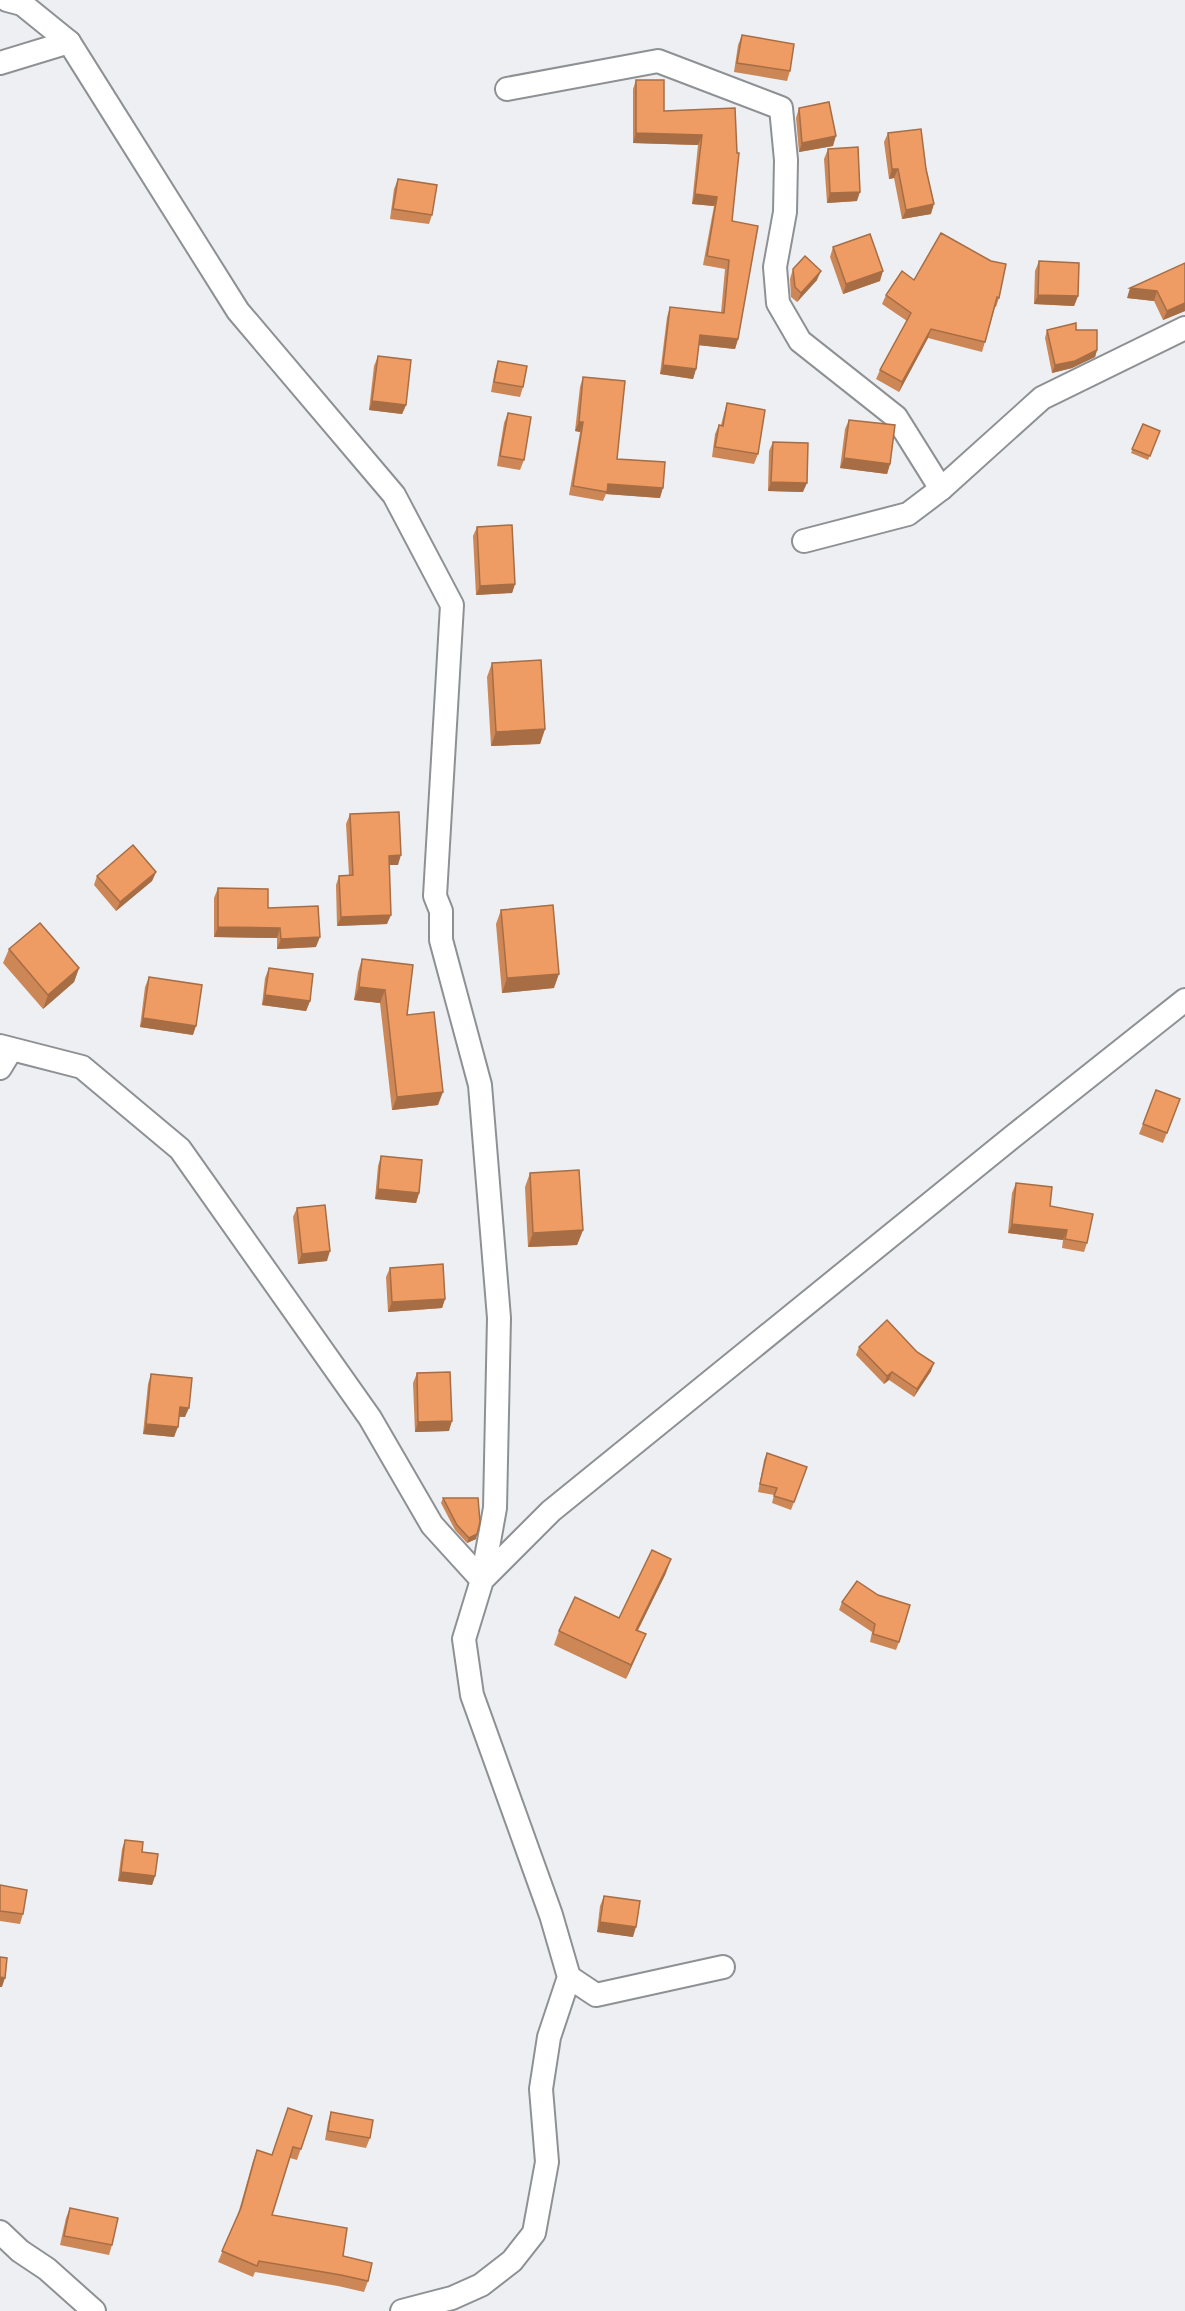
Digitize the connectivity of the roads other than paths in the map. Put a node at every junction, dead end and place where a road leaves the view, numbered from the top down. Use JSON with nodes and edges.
{"nodes":[{"id":1,"x":7,"y":0,"type":"edge"},
{"id":2,"x":69,"y":42,"type":"junction"},
{"id":3,"x":0,"y":63,"type":"edge"},
{"id":4,"x":507,"y":89,"type":"dead end"},
{"id":5,"x":1185,"y":328,"type":"edge"},
{"id":6,"x":941,"y":489,"type":"junction"},
{"id":7,"x":804,"y":541,"type":"dead end"},
{"id":8,"x":1185,"y":1000,"type":"edge"},
{"id":9,"x":4,"y":1055,"type":"edge"},
{"id":10,"x":482,"y":1580,"type":"junction"},
{"id":11,"x":723,"y":1967,"type":"dead end"},
{"id":12,"x":568,"y":1977,"type":"junction"},
{"id":13,"x":0,"y":2232,"type":"edge"},
{"id":14,"x":94,"y":2311,"type":"edge"},
{"id":15,"x":402,"y":2311,"type":"edge"}],
"edges":[{"from":1,"to":2,"type":"street"},
{"from":2,"to":3,"type":"street"},
{"from":2,"to":10,"type":"street"},
{"from":4,"to":6,"type":"street"},
{"from":5,"to":6,"type":"street"},
{"from":6,"to":7,"type":"street"},
{"from":8,"to":10,"type":"street"},
{"from":9,"to":10,"type":"street"},
{"from":10,"to":12,"type":"street"},
{"from":11,"to":12,"type":"street"},
{"from":12,"to":15,"type":"street"},
{"from":13,"to":14,"type":"street"}]}
